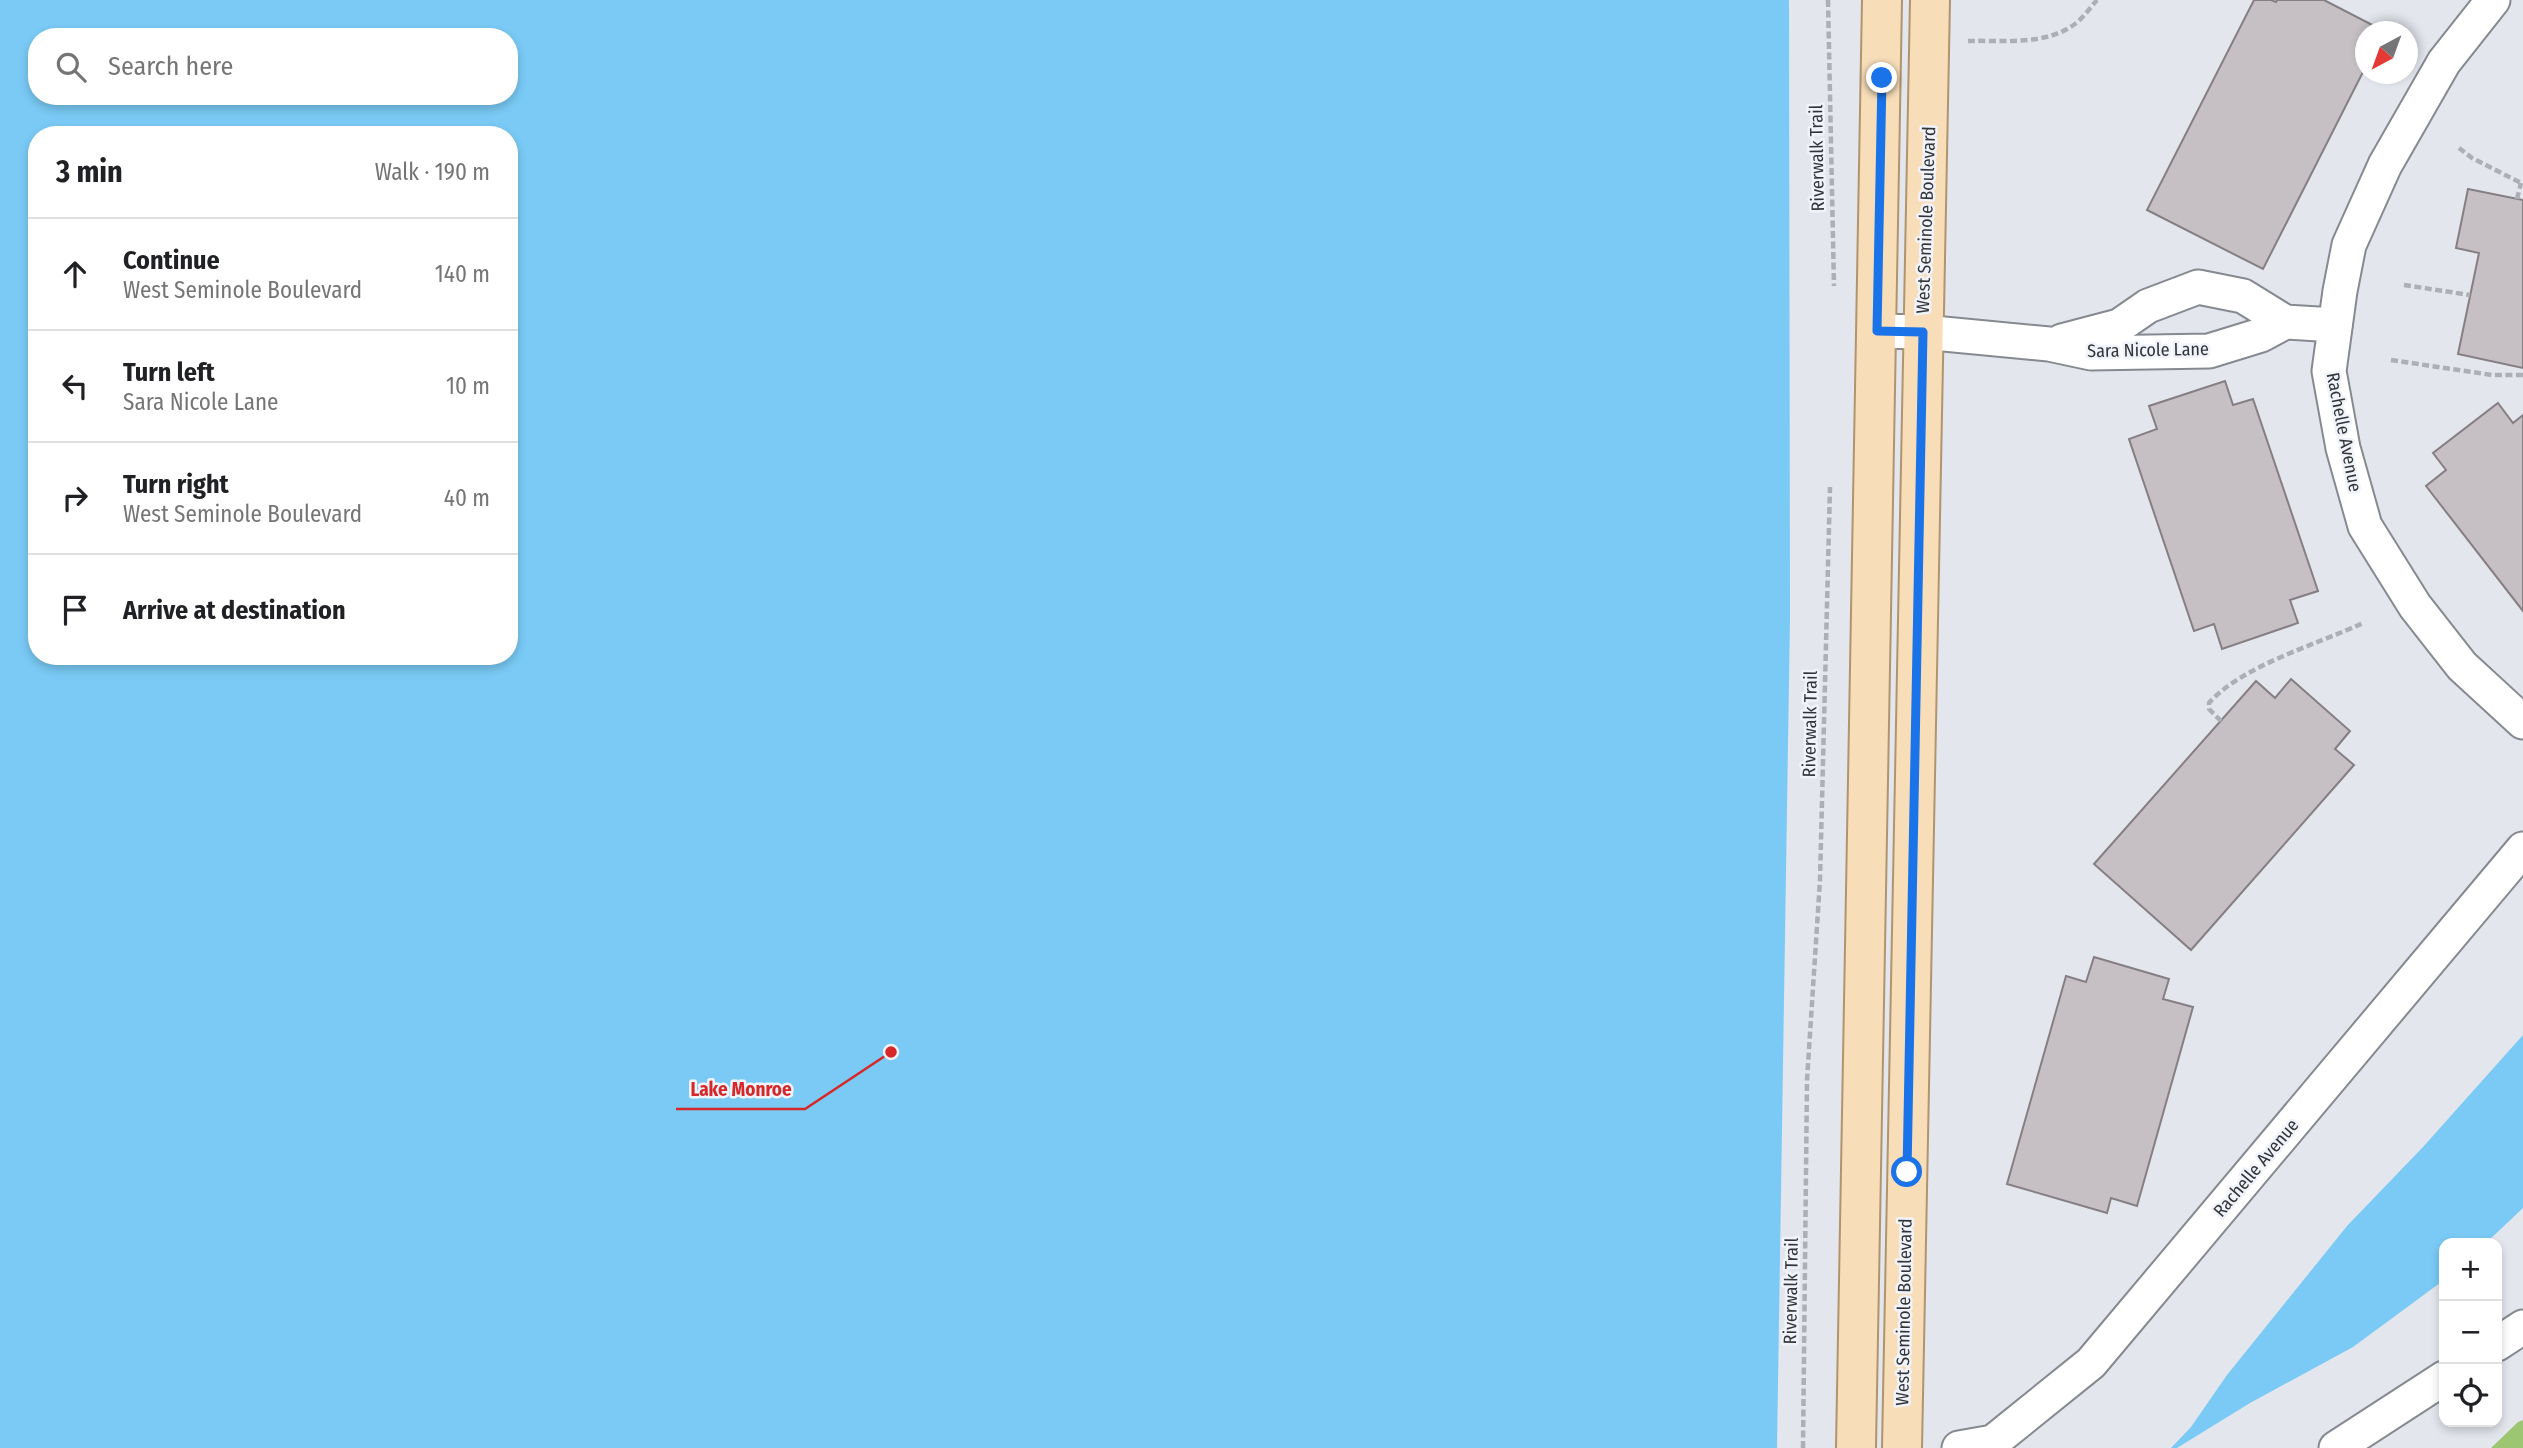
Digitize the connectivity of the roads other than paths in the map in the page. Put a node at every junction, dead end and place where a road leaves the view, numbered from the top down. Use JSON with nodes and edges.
{"nodes":[{"id":1,"x":1882,"y":0,"type":"edge"},
{"id":2,"x":1930,"y":0,"type":"edge"},
{"id":3,"x":2493,"y":0,"type":"edge"},
{"id":4,"x":2285,"y":322,"type":"junction"},
{"id":5,"x":2335,"y":325,"type":"junction"},
{"id":6,"x":1877,"y":331,"type":"junction"},
{"id":7,"x":1923,"y":332,"type":"junction"},
{"id":8,"x":2049,"y":344,"type":"junction"},
{"id":9,"x":2523,"y":722,"type":"edge"},
{"id":10,"x":2523,"y":849,"type":"edge"},
{"id":11,"x":2523,"y":1327,"type":"edge"},
{"id":12,"x":2502,"y":1341,"type":"edge"},
{"id":13,"x":2439,"y":1381,"type":"edge"},
{"id":14,"x":1856,"y":1448,"type":"edge"},
{"id":15,"x":1902,"y":1448,"type":"edge"},
{"id":16,"x":1959,"y":1448,"type":"edge"},
{"id":17,"x":2336,"y":1448,"type":"edge"}],
"edges":[{"from":1,"to":6,"type":"main road"},
{"from":2,"to":7,"type":"main road","name":"West Seminole Boulevard"},
{"from":3,"to":5,"type":"street","name":"Rachelle Avenue"},
{"from":4,"to":5,"type":"street","name":"Sara Nicole Lane"},
{"from":4,"to":8,"type":"street","name":"Sara Nicole Lane"},
{"from":4,"to":8,"type":"street","name":"Sara Nicole Lane"},
{"from":5,"to":9,"type":"street","name":"Rachelle Avenue"},
{"from":6,"to":7,"type":"street","name":"Sara Nicole Lane"},
{"from":6,"to":14,"type":"main road"},
{"from":7,"to":8,"type":"street","name":"Sara Nicole Lane"},
{"from":7,"to":15,"type":"main road","name":"West Seminole Boulevard"},
{"from":10,"to":16,"type":"street","name":"Rachelle Avenue"},
{"from":11,"to":12,"type":"street"},
{"from":13,"to":17,"type":"street"}]}
